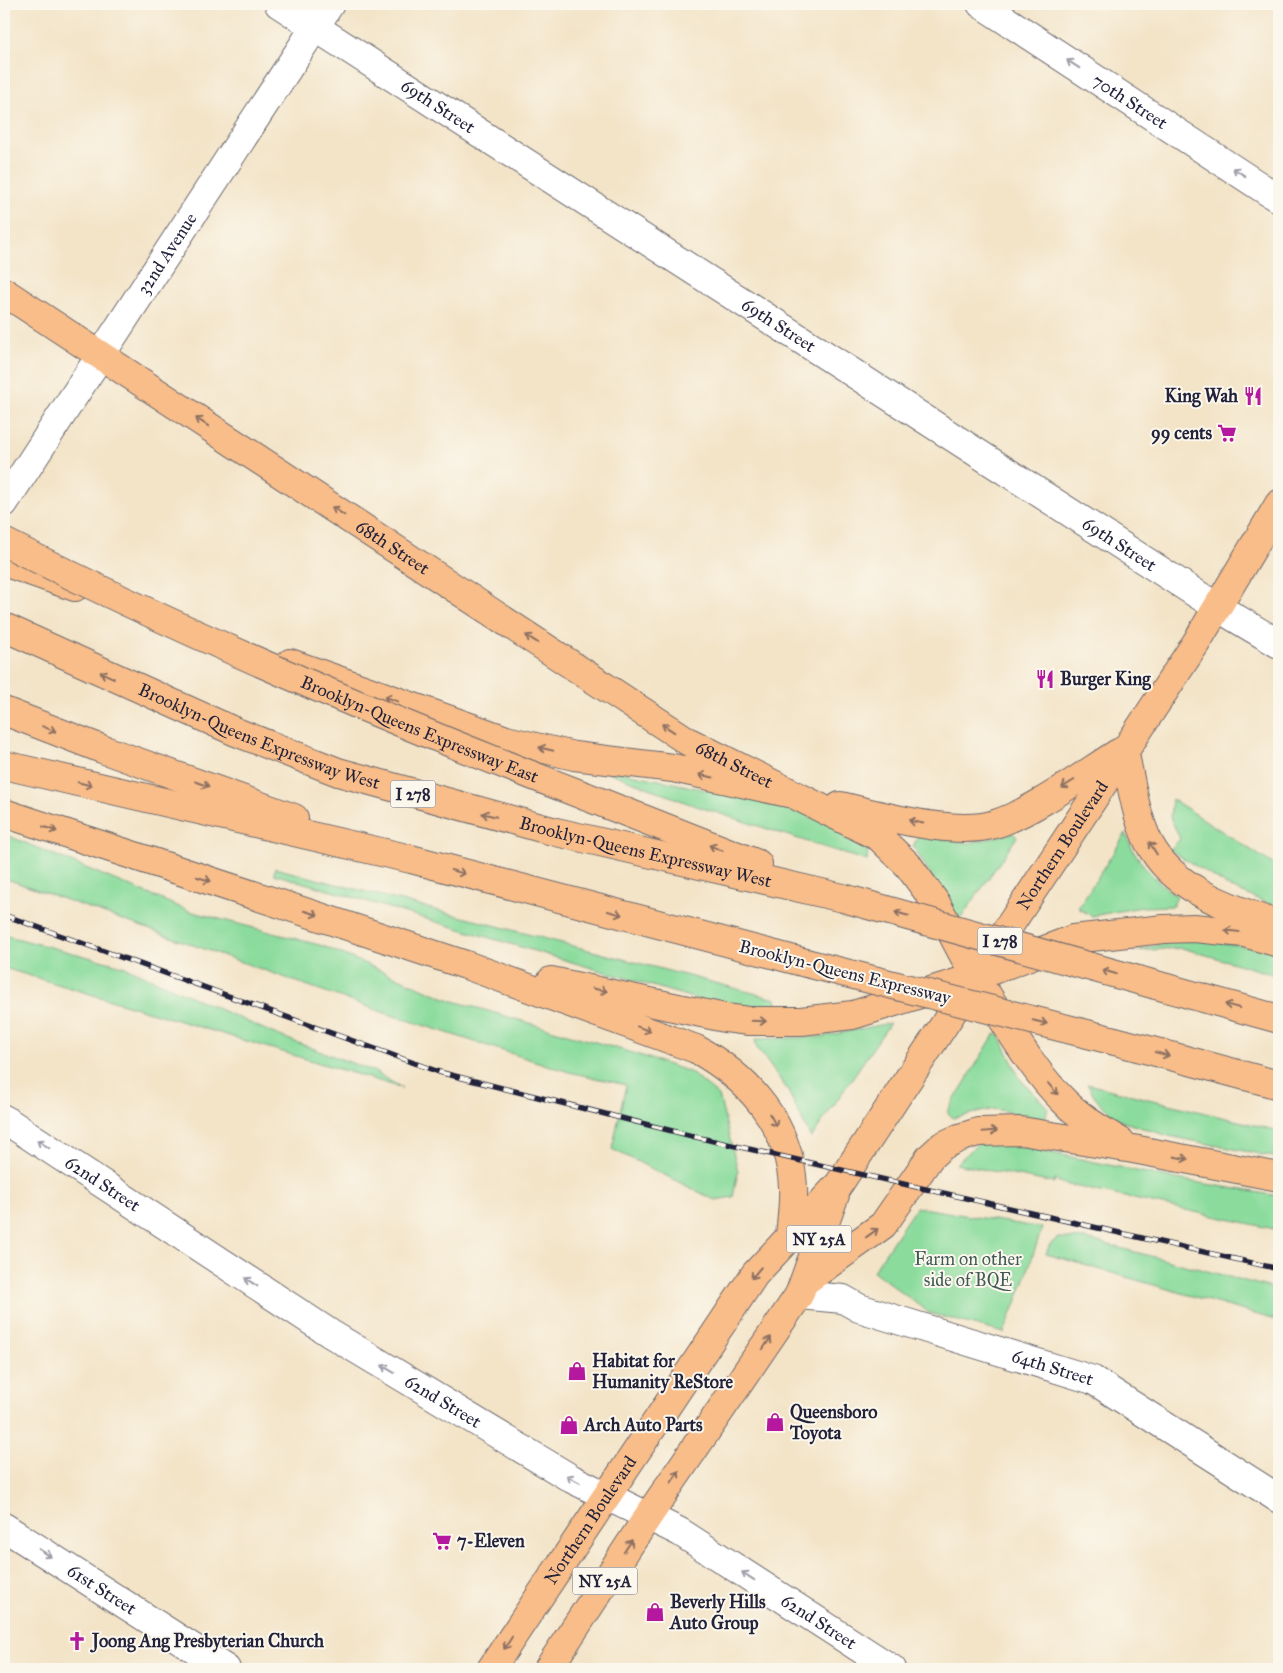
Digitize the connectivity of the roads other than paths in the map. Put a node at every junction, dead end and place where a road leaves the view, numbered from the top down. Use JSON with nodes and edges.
{"nodes":[{"id":1,"x":279,"y":4,"type":"edge"},
{"id":2,"x":330,"y":4,"type":"edge"},
{"id":3,"x":981,"y":4,"type":"edge"},
{"id":4,"x":314,"y":26,"type":"junction"},
{"id":5,"x":1279,"y":198,"type":"edge"},
{"id":6,"x":4,"y":292,"type":"edge"},
{"id":7,"x":101,"y":354,"type":"junction"},
{"id":8,"x":4,"y":503,"type":"edge"},
{"id":9,"x":1279,"y":504,"type":"edge"},
{"id":10,"x":4,"y":542,"type":"edge"},
{"id":11,"x":15,"y":566,"type":"edge"},
{"id":12,"x":1217,"y":606,"type":"junction"},
{"id":13,"x":153,"y":615,"type":"junction"},
{"id":14,"x":4,"y":627,"type":"edge"},
{"id":15,"x":1279,"y":644,"type":"edge"},
{"id":16,"x":4,"y":710,"type":"edge"},
{"id":17,"x":1124,"y":750,"type":"junction"},
{"id":18,"x":4,"y":765,"type":"edge"},
{"id":19,"x":788,"y":793,"type":"junction"},
{"id":20,"x":4,"y":813,"type":"edge"},
{"id":21,"x":411,"y":859,"type":"junction"},
{"id":22,"x":843,"y":898,"type":"junction"},
{"id":23,"x":1279,"y":925,"type":"edge"},
{"id":24,"x":1279,"y":943,"type":"edge"},
{"id":25,"x":466,"y":966,"type":"junction"},
{"id":26,"x":975,"y":977,"type":"junction"},
{"id":27,"x":1279,"y":1018,"type":"edge"},
{"id":28,"x":1279,"y":1085,"type":"edge"},
{"id":29,"x":4,"y":1119,"type":"edge"},
{"id":30,"x":1133,"y":1149,"type":"junction"},
{"id":31,"x":1279,"y":1177,"type":"edge"},
{"id":32,"x":839,"y":1184,"type":"junction"},
{"id":33,"x":790,"y":1238,"type":"junction"},
{"id":34,"x":802,"y":1288,"type":"junction"},
{"id":35,"x":606,"y":1496,"type":"junction"},
{"id":36,"x":1279,"y":1499,"type":"edge"},
{"id":37,"x":647,"y":1518,"type":"junction"},
{"id":38,"x":4,"y":1527,"type":"edge"},
{"id":39,"x":226,"y":1669,"type":"edge"},
{"id":40,"x":491,"y":1669,"type":"edge"},
{"id":41,"x":548,"y":1669,"type":"edge"},
{"id":42,"x":892,"y":1669,"type":"edge"}],
"edges":[{"from":1,"to":4,"type":"street","name":"69th Street"},
{"from":2,"to":4,"type":"street","name":"32nd Avenue"},
{"from":5,"to":3,"type":"street","name":"70th Street","one_way":true},
{"from":4,"to":7,"type":"street","name":"32nd Avenue"},
{"from":4,"to":12,"type":"street","name":"69th Street"},
{"from":6,"to":7,"type":"main road","name":"68th Street"},
{"from":7,"to":8,"type":"street","name":"32nd Avenue"},
{"from":19,"to":7,"type":"main road","name":"68th Street","one_way":true},
{"from":9,"to":12,"type":"main road","name":"Northern Boulevard"},
{"from":10,"to":13,"type":"main road","name":"Brooklyn-Queens Expressway East","bridge":true},
{"from":11,"to":13,"type":"main road"},
{"from":12,"to":15,"type":"street","name":"69th Street"},
{"from":12,"to":17,"type":"main road","name":"Northern Boulevard"},
{"from":19,"to":13,"type":"main road","one_way":true},
{"from":22,"to":13,"type":"main road","name":"Brooklyn-Queens Expressway East","one_way":true,"bridge":true},
{"from":22,"to":14,"type":"main road","name":"Brooklyn-Queens Expressway West","number":"I 278","one_way":true},
{"from":16,"to":21,"type":"main road","one_way":true},
{"from":17,"to":19,"type":"main road","one_way":true},
{"from":23,"to":17,"type":"main road","one_way":true},
{"from":17,"to":26,"type":"main road","name":"Northern Boulevard"},
{"from":18,"to":21,"type":"main road","one_way":true},
{"from":19,"to":26,"type":"main road"},
{"from":20,"to":25,"type":"main road","one_way":true},
{"from":21,"to":28,"type":"main road","name":"Brooklyn-Queens Expressway","one_way":true,"bridge":true},
{"from":27,"to":22,"type":"main road","number":"I 278","one_way":true,"bridge":true},
{"from":24,"to":26,"type":"main road","one_way":true},
{"from":25,"to":26,"type":"main road","one_way":true},
{"from":25,"to":33,"type":"main road","one_way":true},
{"from":26,"to":30,"type":"main road","one_way":true},
{"from":26,"to":32,"type":"main road","name":"Northern Boulevard"},
{"from":35,"to":29,"type":"street","name":"62nd Street","one_way":true},
{"from":30,"to":31,"type":"main road","one_way":true},
{"from":34,"to":30,"type":"main road","one_way":true},
{"from":32,"to":33,"type":"main road","name":"Northern Boulevard","number":"NY 25A"},
{"from":32,"to":34,"type":"main road","name":"Northern Boulevard","number":"NY 25A"},
{"from":33,"to":35,"type":"main road","name":"Northern Boulevard","number":"NY 25A","one_way":true},
{"from":34,"to":36,"type":"street","name":"64th Street"},
{"from":37,"to":34,"type":"main road","name":"Northern Boulevard","number":"NY 25A","one_way":true},
{"from":35,"to":37,"type":"street","name":"62nd Street"},
{"from":35,"to":40,"type":"main road","name":"Northern Boulevard","number":"NY 25A","one_way":true},
{"from":41,"to":37,"type":"main road","name":"Northern Boulevard","number":"NY 25A","one_way":true},
{"from":42,"to":37,"type":"street","name":"62nd Street","one_way":true},
{"from":38,"to":39,"type":"street","name":"61st Street","one_way":true}]}
